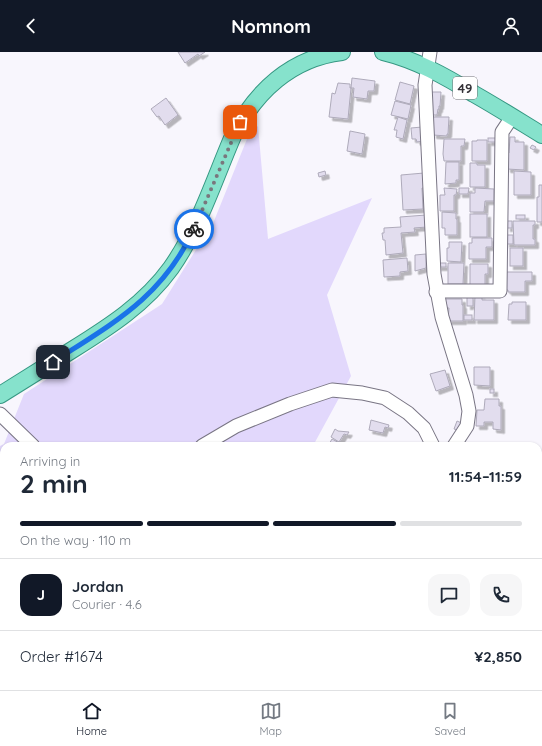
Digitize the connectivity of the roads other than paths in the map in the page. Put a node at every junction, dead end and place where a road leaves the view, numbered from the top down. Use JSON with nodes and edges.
{"nodes":[{"id":1,"x":342,"y":52,"type":"edge"},
{"id":2,"x":383,"y":52,"type":"edge"},
{"id":3,"x":429,"y":60,"type":"edge"},
{"id":4,"x":512,"y":117,"type":"junction"},
{"id":5,"x":542,"y":135,"type":"edge"},
{"id":6,"x":436,"y":292,"type":"junction"},
{"id":7,"x":0,"y":395,"type":"edge"},
{"id":8,"x":0,"y":414,"type":"edge"},
{"id":9,"x":29,"y":442,"type":"edge"},
{"id":10,"x":209,"y":442,"type":"edge"},
{"id":11,"x":431,"y":442,"type":"edge"},
{"id":12,"x":457,"y":442,"type":"edge"}],
"edges":[{"from":1,"to":7,"type":"main road"},
{"from":2,"to":3,"type":"main road","number":"49"},
{"from":3,"to":4,"type":"main road","number":"49"},
{"from":3,"to":6,"type":"street"},
{"from":4,"to":5,"type":"main road","number":"49"},
{"from":4,"to":6,"type":"street"},
{"from":6,"to":12,"type":"street"},
{"from":8,"to":9,"type":"street"},
{"from":10,"to":11,"type":"street"}]}
